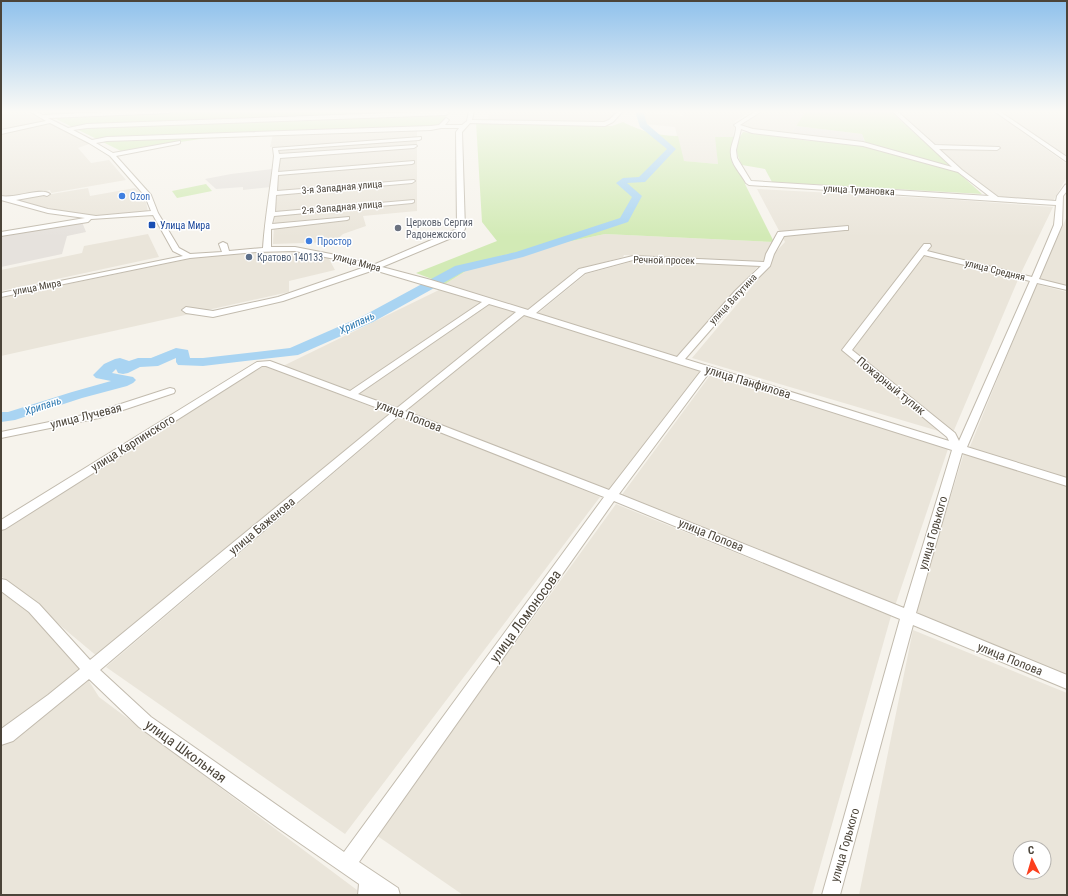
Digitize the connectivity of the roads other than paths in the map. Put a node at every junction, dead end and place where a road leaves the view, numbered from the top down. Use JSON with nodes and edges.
{"nodes":[{"id":1,"x":108,"y":153,"type":"edge"},
{"id":2,"x":122,"y":153,"type":"edge"},
{"id":3,"x":276,"y":153,"type":"edge"},
{"id":4,"x":320,"y":153,"type":"edge"},
{"id":5,"x":459,"y":153,"type":"edge"},
{"id":6,"x":735,"y":153,"type":"edge"},
{"id":7,"x":895,"y":153,"type":"edge"},
{"id":8,"x":940,"y":153,"type":"edge"},
{"id":9,"x":1057,"y":153,"type":"edge"},
{"id":10,"x":112,"y":155,"type":"junction"},
{"id":11,"x":277,"y":156,"type":"junction"},
{"id":12,"x":1067,"y":160,"type":"edge"},
{"id":13,"x":412,"y":162,"type":"dead end"},
{"id":14,"x":960,"y":171,"type":"junction"},
{"id":15,"x":274,"y":174,"type":"junction"},
{"id":16,"x":412,"y":181,"type":"dead end"},
{"id":17,"x":1067,"y":186,"type":"edge"},
{"id":18,"x":273,"y":192,"type":"junction"},
{"id":19,"x":47,"y":194,"type":"dead end"},
{"id":20,"x":4,"y":199,"type":"edge"},
{"id":21,"x":996,"y":199,"type":"junction"},
{"id":22,"x":412,"y":201,"type":"dead end"},
{"id":23,"x":1060,"y":203,"type":"junction"},
{"id":24,"x":155,"y":213,"type":"junction"},
{"id":25,"x":272,"y":214,"type":"junction"},
{"id":26,"x":96,"y":218,"type":"junction"},
{"id":27,"x":347,"y":218,"type":"dead end"},
{"id":28,"x":268,"y":227,"type":"junction"},
{"id":29,"x":845,"y":228,"type":"dead end"},
{"id":30,"x":1,"y":234,"type":"edge"},
{"id":31,"x":223,"y":244,"type":"dead end"},
{"id":32,"x":206,"y":247,"type":"dead end"},
{"id":33,"x":267,"y":249,"type":"junction"},
{"id":34,"x":925,"y":249,"type":"joint"},
{"id":35,"x":226,"y":253,"type":"junction"},
{"id":36,"x":208,"y":255,"type":"junction"},
{"id":37,"x":189,"y":256,"type":"junction"},
{"id":38,"x":767,"y":264,"type":"junction"},
{"id":39,"x":374,"y":267,"type":"junction"},
{"id":40,"x":1034,"y":280,"type":"junction"},
{"id":41,"x":432,"y":283,"type":"joint"},
{"id":42,"x":1067,"y":288,"type":"edge"},
{"id":43,"x":1,"y":295,"type":"edge"},
{"id":44,"x":488,"y":301,"type":"junction"},
{"id":45,"x":186,"y":310,"type":"dead end"},
{"id":46,"x":526,"y":313,"type":"junction"},
{"id":47,"x":679,"y":361,"type":"junction"},
{"id":48,"x":267,"y":363,"type":"joint"},
{"id":49,"x":708,"y":370,"type":"junction"},
{"id":50,"x":170,"y":391,"type":"dead end"},
{"id":51,"x":352,"y":394,"type":"junction"},
{"id":52,"x":398,"y":412,"type":"junction"},
{"id":53,"x":1,"y":435,"type":"edge"},
{"id":54,"x":958,"y":448,"type":"junction"},
{"id":55,"x":1067,"y":482,"type":"edge"},
{"id":56,"x":611,"y":496,"type":"junction"},
{"id":57,"x":1,"y":526,"type":"edge"},
{"id":58,"x":1,"y":584,"type":"edge"},
{"id":59,"x":908,"y":617,"type":"junction"},
{"id":60,"x":90,"y":670,"type":"junction"},
{"id":61,"x":1067,"y":682,"type":"edge"},
{"id":62,"x":1,"y":737,"type":"edge"},
{"id":63,"x":346,"y":865,"type":"junction"},
{"id":64,"x":368,"y":888,"type":"edge"},
{"id":65,"x":391,"y":895,"type":"edge"},
{"id":66,"x":831,"y":895,"type":"edge"}],
"edges":[{"from":1,"to":10,"type":"street"},
{"from":2,"to":10,"type":"street"},
{"from":3,"to":11,"type":"street"},
{"from":4,"to":11,"type":"street"},
{"from":5,"to":39,"type":"street"},
{"from":6,"to":21,"type":"street","name":"улица Тумановка"},
{"from":7,"to":14,"type":"street"},
{"from":8,"to":14,"type":"street"},
{"from":9,"to":12,"type":"street"},
{"from":10,"to":24,"type":"street"},
{"from":11,"to":15,"type":"street"},
{"from":13,"to":15,"type":"street"},
{"from":14,"to":21,"type":"street"},
{"from":15,"to":18,"type":"street"},
{"from":16,"to":18,"type":"street","name":"3-я Западная улица"},
{"from":17,"to":23,"type":"street","name":"улица Горького"},
{"from":18,"to":25,"type":"street"},
{"from":19,"to":20,"type":"street"},
{"from":20,"to":26,"type":"street"},
{"from":21,"to":23,"type":"street","name":"улица Тумановка"},
{"from":22,"to":25,"type":"street","name":"2-я Западная улица"},
{"from":23,"to":40,"type":"street","name":"улица Горького"},
{"from":24,"to":26,"type":"street"},
{"from":24,"to":37,"type":"street"},
{"from":25,"to":28,"type":"street"},
{"from":26,"to":30,"type":"street"},
{"from":27,"to":28,"type":"street"},
{"from":28,"to":33,"type":"street"},
{"from":29,"to":38,"type":"street","name":"улица Ватутина"},
{"from":31,"to":35,"type":"street"},
{"from":32,"to":36,"type":"street"},
{"from":33,"to":35,"type":"street","name":"улица Мира"},
{"from":33,"to":39,"type":"street","name":"улица Мира"},
{"from":34,"to":40,"type":"street","name":"улица Средняя"},
{"from":34,"to":54,"type":"street","name":"Пожарный тупик"},
{"from":35,"to":36,"type":"street","name":"улица Мира"},
{"from":36,"to":37,"type":"street","name":"улица Мира"},
{"from":37,"to":43,"type":"street","name":"улица Мира"},
{"from":38,"to":46,"type":"street","name":"Речной просек"},
{"from":38,"to":47,"type":"street","name":"улица Ватутина"},
{"from":39,"to":41,"type":"street","name":"улица Мира"},
{"from":39,"to":45,"type":"street"},
{"from":40,"to":42,"type":"street","name":"улица Средняя"},
{"from":40,"to":54,"type":"street","name":"улица Горького"},
{"from":41,"to":44,"type":"street","name":"улица Панфилова"},
{"from":44,"to":46,"type":"street","name":"улица Панфилова"},
{"from":44,"to":51,"type":"street"},
{"from":46,"to":47,"type":"street","name":"улица Панфилова"},
{"from":46,"to":52,"type":"street","name":"улица Баженова"},
{"from":47,"to":49,"type":"street","name":"улица Панфилова"},
{"from":48,"to":51,"type":"street","name":"улица Попова"},
{"from":48,"to":57,"type":"street","name":"улица Карпинского"},
{"from":49,"to":54,"type":"street","name":"улица Панфилова"},
{"from":49,"to":56,"type":"street","name":"улица Ломоносова"},
{"from":50,"to":53,"type":"street","name":"улица Лучевая"},
{"from":51,"to":52,"type":"street","name":"улица Попова"},
{"from":52,"to":56,"type":"street","name":"улица Попова"},
{"from":52,"to":60,"type":"street","name":"улица Баженова"},
{"from":54,"to":55,"type":"street","name":"улица Панфилова"},
{"from":54,"to":59,"type":"street","name":"улица Горького"},
{"from":56,"to":59,"type":"street","name":"улица Попова"},
{"from":56,"to":63,"type":"street","name":"улица Ломоносова"},
{"from":58,"to":60,"type":"street","name":"улица Школьная"},
{"from":59,"to":61,"type":"street","name":"улица Попова"},
{"from":59,"to":66,"type":"street","name":"улица Горького"},
{"from":60,"to":62,"type":"street","name":"улица Баженова"},
{"from":60,"to":63,"type":"street","name":"улица Школьная"},
{"from":63,"to":64,"type":"street","name":"улица Школьная"},
{"from":64,"to":65,"type":"street","name":"улица Школьная"}]}
